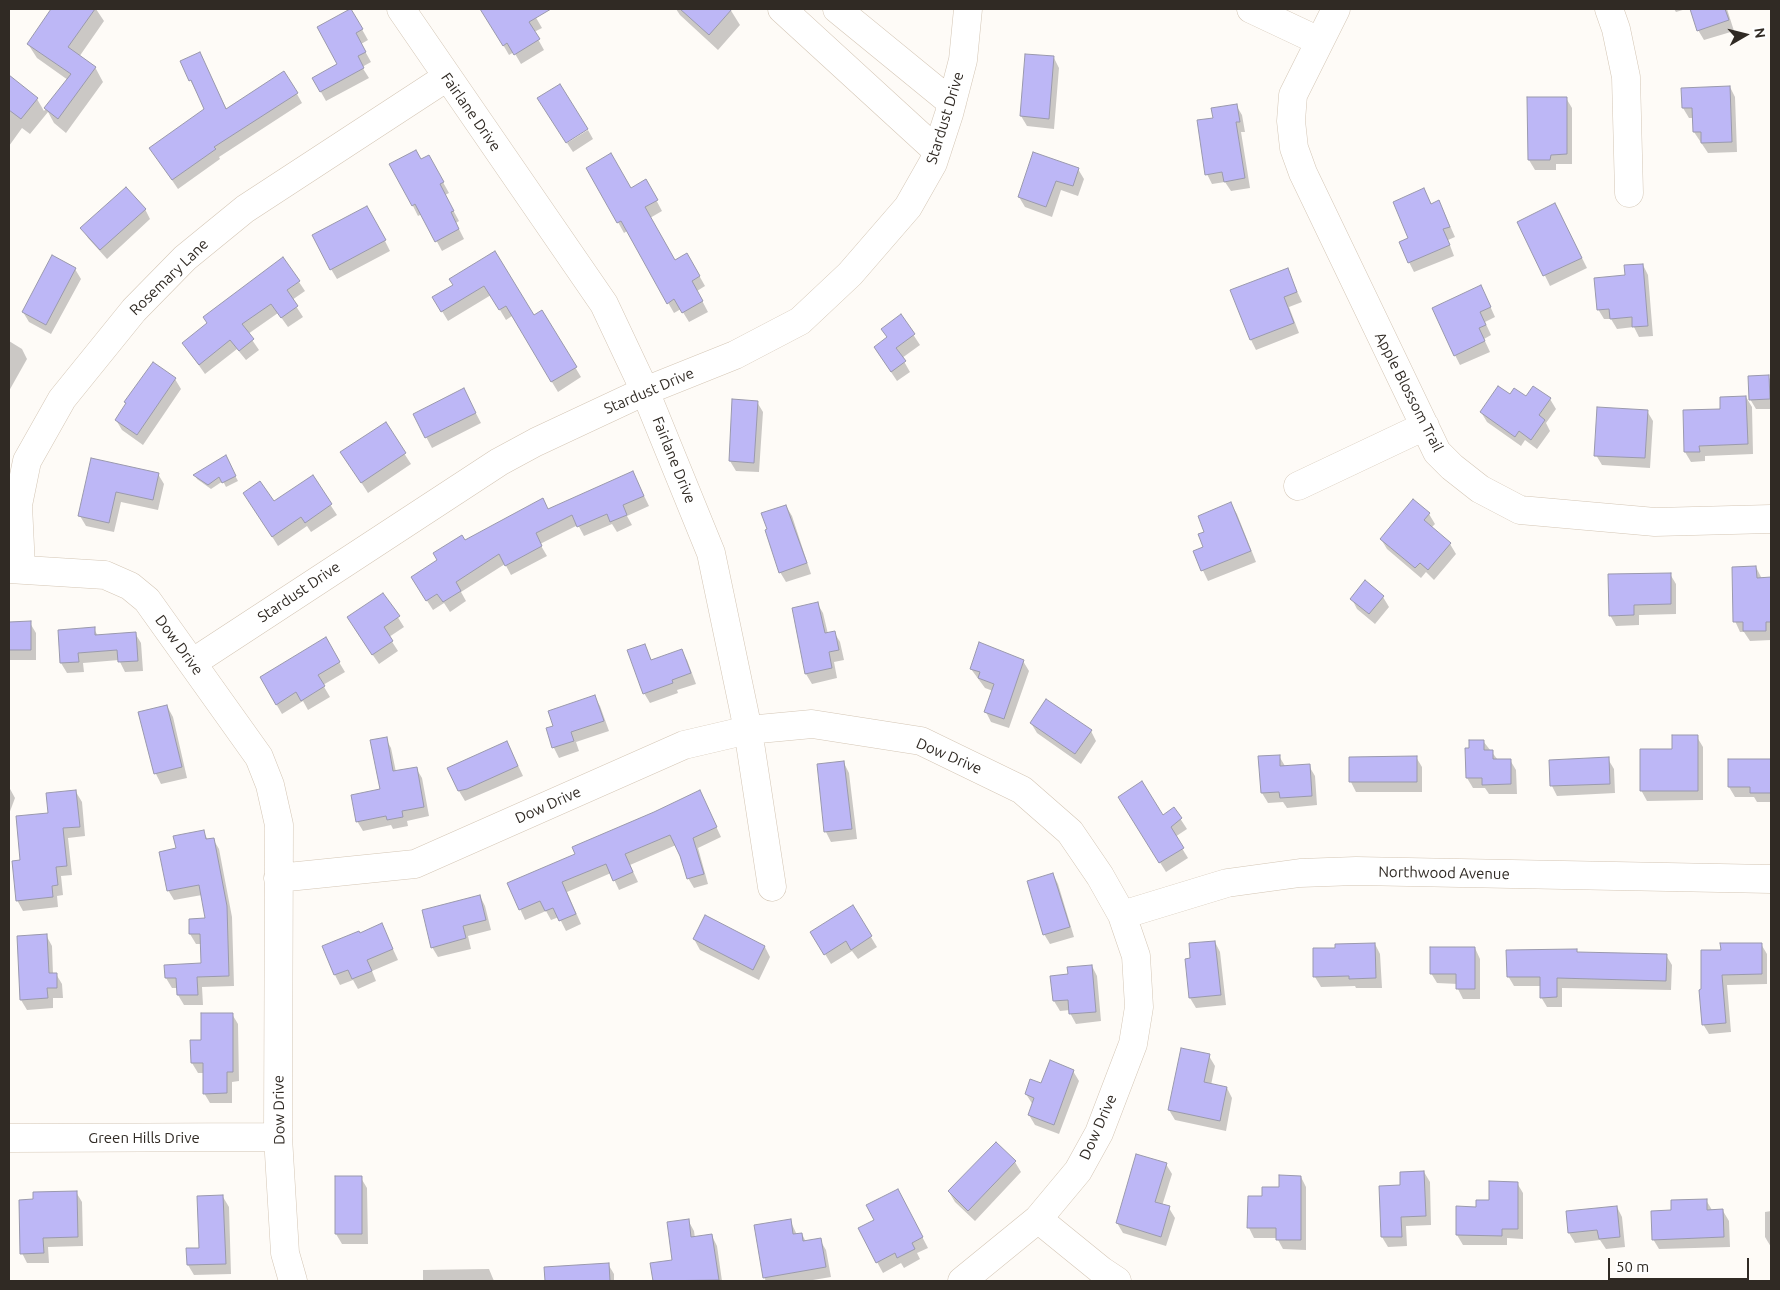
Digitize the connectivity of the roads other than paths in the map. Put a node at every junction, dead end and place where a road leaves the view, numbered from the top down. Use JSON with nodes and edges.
{"nodes":[{"id":1,"x":401,"y":9,"type":"edge"},
{"id":2,"x":782,"y":9,"type":"edge"},
{"id":3,"x":968,"y":9,"type":"edge"},
{"id":4,"x":1251,"y":9,"type":"edge"},
{"id":5,"x":1336,"y":9,"type":"edge"},
{"id":6,"x":1609,"y":9,"type":"edge"},
{"id":7,"x":847,"y":12,"type":"edge"},
{"id":8,"x":1319,"y":41,"type":"junction"},
{"id":9,"x":447,"y":77,"type":"junction"},
{"id":10,"x":952,"y":103,"type":"junction"},
{"id":11,"x":937,"y":151,"type":"junction"},
{"id":12,"x":1629,"y":193,"type":"dead end"},
{"id":13,"x":645,"y":390,"type":"junction"},
{"id":14,"x":1425,"y":426,"type":"junction"},
{"id":15,"x":1298,"y":486,"type":"dead end"},
{"id":16,"x":1771,"y":520,"type":"edge"},
{"id":17,"x":15,"y":568,"type":"edge"},
{"id":18,"x":192,"y":663,"type":"junction"},
{"id":19,"x":748,"y":730,"type":"junction"},
{"id":20,"x":278,"y":878,"type":"junction"},
{"id":21,"x":1771,"y":879,"type":"edge"},
{"id":22,"x":772,"y":887,"type":"dead end"},
{"id":23,"x":1122,"y":915,"type":"junction"},
{"id":24,"x":278,"y":1137,"type":"junction"},
{"id":25,"x":9,"y":1138,"type":"edge"},
{"id":26,"x":1038,"y":1219,"type":"junction"},
{"id":27,"x":293,"y":1281,"type":"edge"},
{"id":28,"x":962,"y":1281,"type":"edge"},
{"id":29,"x":1117,"y":1281,"type":"edge"}],
"edges":[{"from":1,"to":9,"type":"street","name":"Fairlane Drive"},
{"from":2,"to":11,"type":"street"},
{"from":3,"to":10,"type":"street","name":"Stardust Drive"},
{"from":4,"to":8,"type":"street"},
{"from":5,"to":8,"type":"street","name":"Apple Blossom Trail"},
{"from":6,"to":12,"type":"street"},
{"from":7,"to":10,"type":"street"},
{"from":8,"to":14,"type":"street","name":"Apple Blossom Trail"},
{"from":9,"to":13,"type":"street","name":"Fairlane Drive"},
{"from":9,"to":17,"type":"street","name":"Rosemary Lane"},
{"from":10,"to":11,"type":"street","name":"Stardust Drive"},
{"from":11,"to":13,"type":"street","name":"Stardust Drive"},
{"from":13,"to":18,"type":"street","name":"Stardust Drive"},
{"from":13,"to":19,"type":"street","name":"Fairlane Drive"},
{"from":14,"to":15,"type":"street"},
{"from":14,"to":16,"type":"street","name":"Apple Blossom Trail"},
{"from":17,"to":18,"type":"street","name":"Dow Drive"},
{"from":18,"to":20,"type":"street","name":"Dow Drive"},
{"from":19,"to":20,"type":"street","name":"Dow Drive"},
{"from":19,"to":22,"type":"street","name":"Fairlane Drive"},
{"from":19,"to":23,"type":"street","name":"Dow Drive"},
{"from":20,"to":24,"type":"street","name":"Dow Drive"},
{"from":21,"to":23,"type":"street","name":"Northwood Avenue"},
{"from":23,"to":26,"type":"street","name":"Dow Drive"},
{"from":24,"to":25,"type":"street","name":"Green Hills Drive"},
{"from":24,"to":27,"type":"street","name":"Dow Drive"},
{"from":26,"to":28,"type":"street","name":"Dow Drive"},
{"from":26,"to":29,"type":"street"}]}
